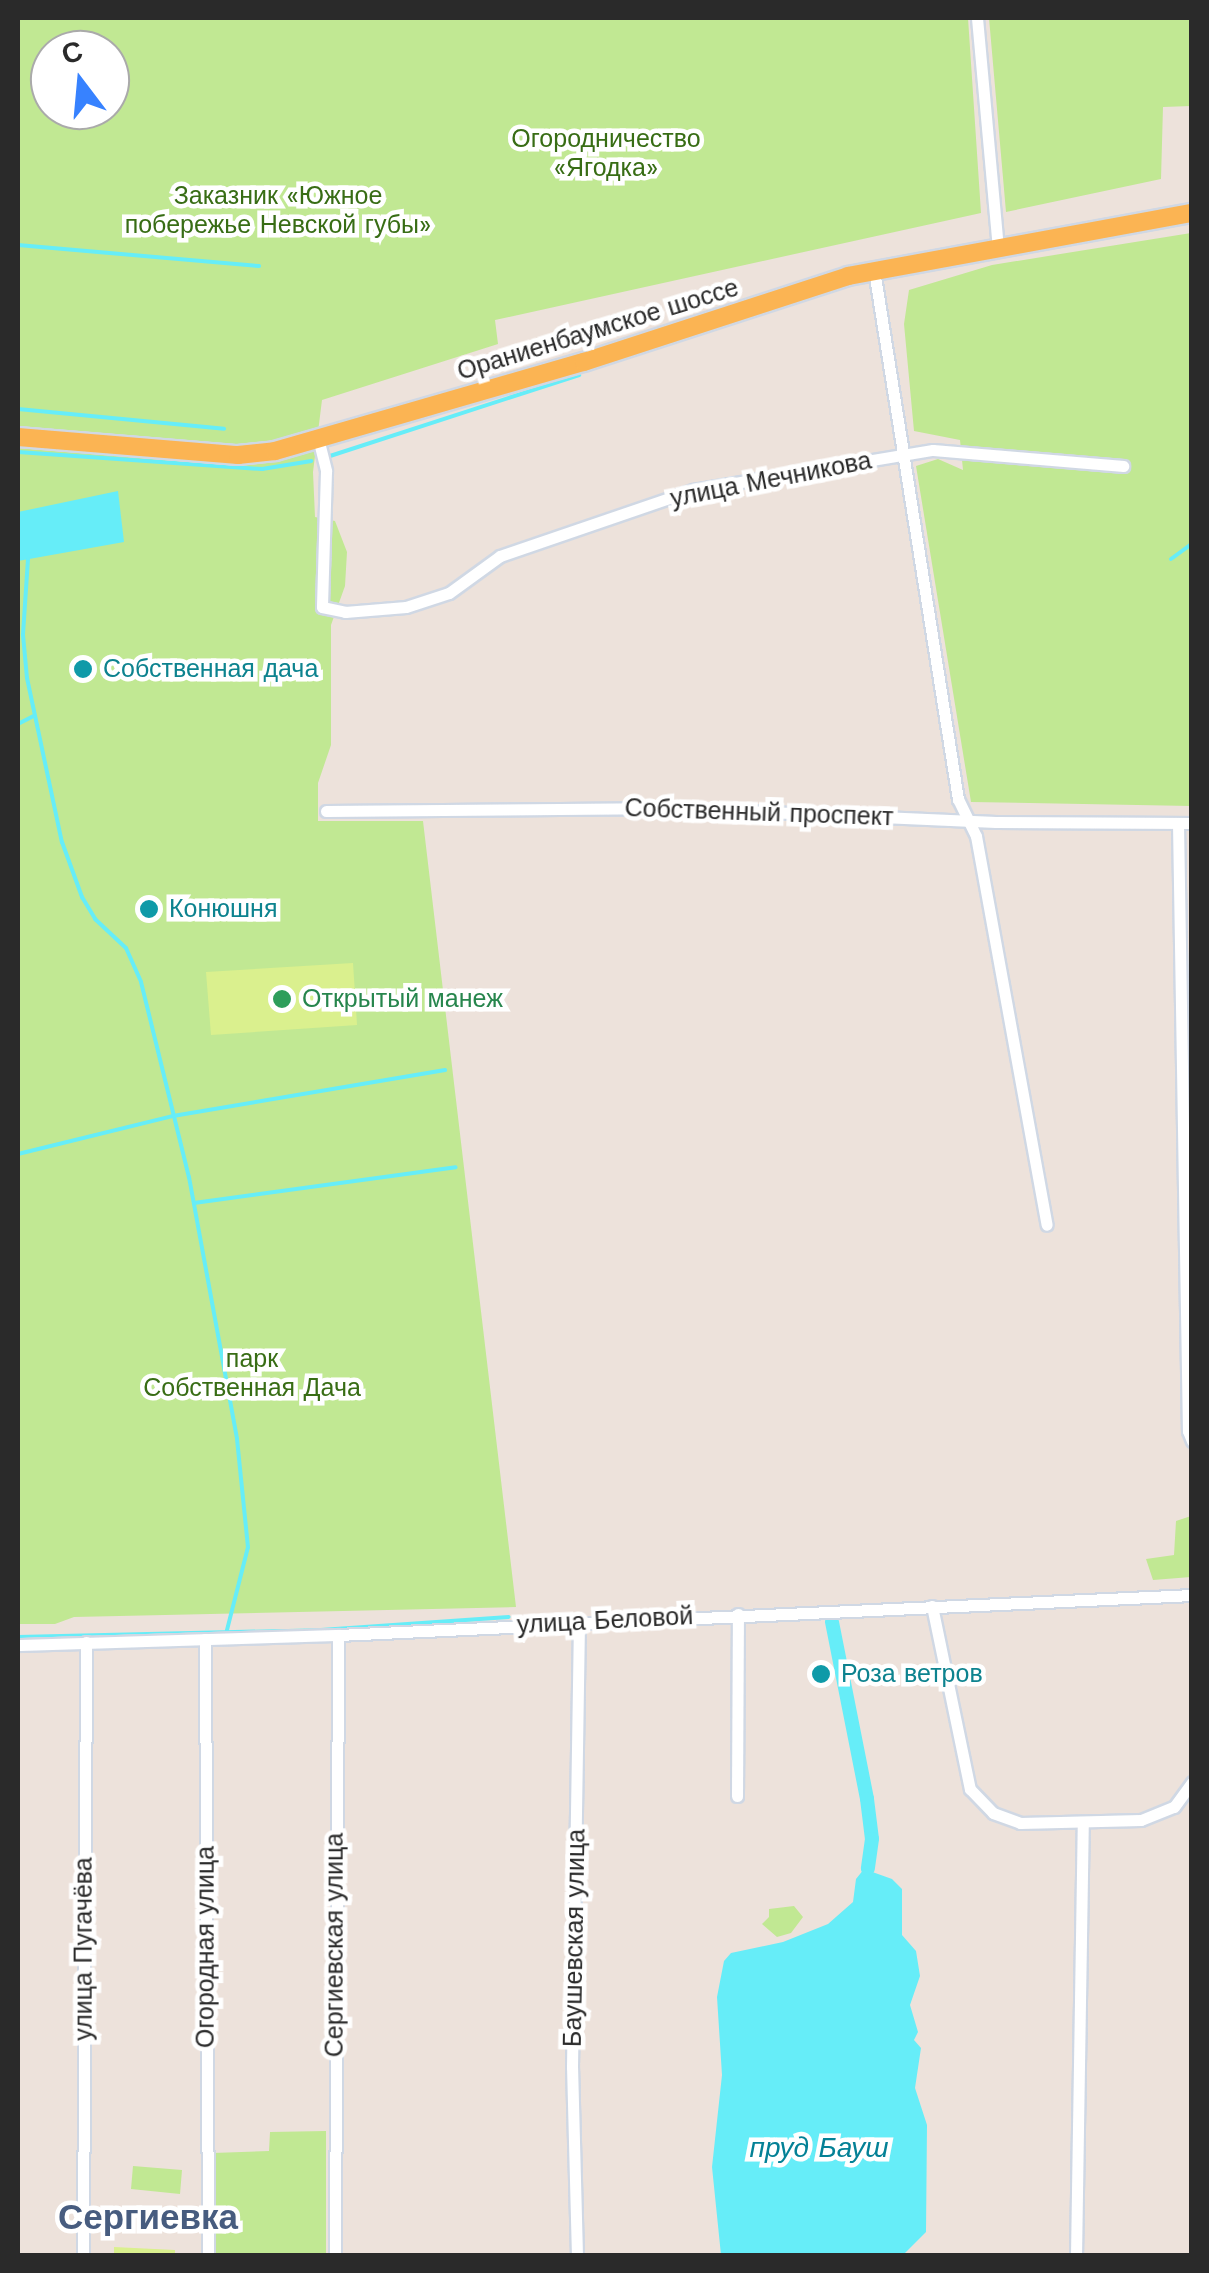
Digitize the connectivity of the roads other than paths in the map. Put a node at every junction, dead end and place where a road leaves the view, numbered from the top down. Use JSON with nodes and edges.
{"nodes":[{"id":1,"x":977,"y":18,"type":"edge"},
{"id":2,"x":1192,"y":213,"type":"edge"},
{"id":3,"x":998,"y":249,"type":"junction"},
{"id":4,"x":874,"y":270,"type":"junction"},
{"id":5,"x":18,"y":437,"type":"edge"},
{"id":6,"x":319,"y":442,"type":"junction"},
{"id":7,"x":906,"y":454,"type":"junction"},
{"id":8,"x":1123,"y":466,"type":"dead end"},
{"id":9,"x":326,"y":811,"type":"dead end"},
{"id":10,"x":967,"y":821,"type":"junction"},
{"id":11,"x":1185,"y":823,"type":"edge"},
{"id":12,"x":1046,"y":1226,"type":"dead end"},
{"id":13,"x":1192,"y":1441,"type":"edge"},
{"id":14,"x":1192,"y":1595,"type":"edge"},
{"id":15,"x":932,"y":1606,"type":"junction"},
{"id":16,"x":738,"y":1614,"type":"junction"},
{"id":17,"x":578,"y":1621,"type":"junction"},
{"id":18,"x":338,"y":1635,"type":"junction"},
{"id":19,"x":205,"y":1639,"type":"junction"},
{"id":20,"x":86,"y":1642,"type":"junction"},
{"id":21,"x":18,"y":1645,"type":"edge"},
{"id":22,"x":1192,"y":1782,"type":"edge"},
{"id":23,"x":737,"y":1796,"type":"dead end"},
{"id":24,"x":1083,"y":1822,"type":"junction"},
{"id":25,"x":84,"y":2256,"type":"edge"},
{"id":26,"x":208,"y":2256,"type":"edge"},
{"id":27,"x":335,"y":2256,"type":"edge"},
{"id":28,"x":576,"y":2256,"type":"edge"},
{"id":29,"x":1076,"y":2256,"type":"edge"}],
"edges":[{"from":1,"to":3,"type":"street"},
{"from":2,"to":3,"type":"main road","name":"Ораниенбаумское шоссе"},
{"from":3,"to":4,"type":"main road","name":"Ораниенбаумское шоссе"},
{"from":4,"to":6,"type":"main road","name":"Ораниенбаумское шоссе"},
{"from":4,"to":7,"type":"street"},
{"from":5,"to":6,"type":"main road","name":"Ораниенбаумское шоссе"},
{"from":6,"to":7,"type":"street","name":"улица Мечникова"},
{"from":7,"to":8,"type":"street","name":"улица Мечникова"},
{"from":7,"to":10,"type":"street"},
{"from":9,"to":10,"type":"street","name":"Собственный проспект"},
{"from":10,"to":11,"type":"street","name":"Собственный проспект"},
{"from":10,"to":12,"type":"street"},
{"from":11,"to":13,"type":"street"},
{"from":14,"to":15,"type":"street","name":"улица Беловой"},
{"from":15,"to":16,"type":"street","name":"улица Беловой"},
{"from":15,"to":24,"type":"street"},
{"from":16,"to":17,"type":"street","name":"улица Беловой"},
{"from":16,"to":23,"type":"street"},
{"from":17,"to":18,"type":"street","name":"улица Беловой"},
{"from":17,"to":28,"type":"street","name":"Баушевская улица"},
{"from":18,"to":19,"type":"street","name":"улица Беловой"},
{"from":18,"to":27,"type":"street","name":"Сергиевская улица"},
{"from":19,"to":20,"type":"street","name":"улица Беловой"},
{"from":19,"to":26,"type":"street","name":"Огородная улица"},
{"from":20,"to":21,"type":"street","name":"улица Беловой"},
{"from":20,"to":25,"type":"street","name":"улица Пугачёва"},
{"from":22,"to":24,"type":"street"},
{"from":24,"to":29,"type":"street"}]}
